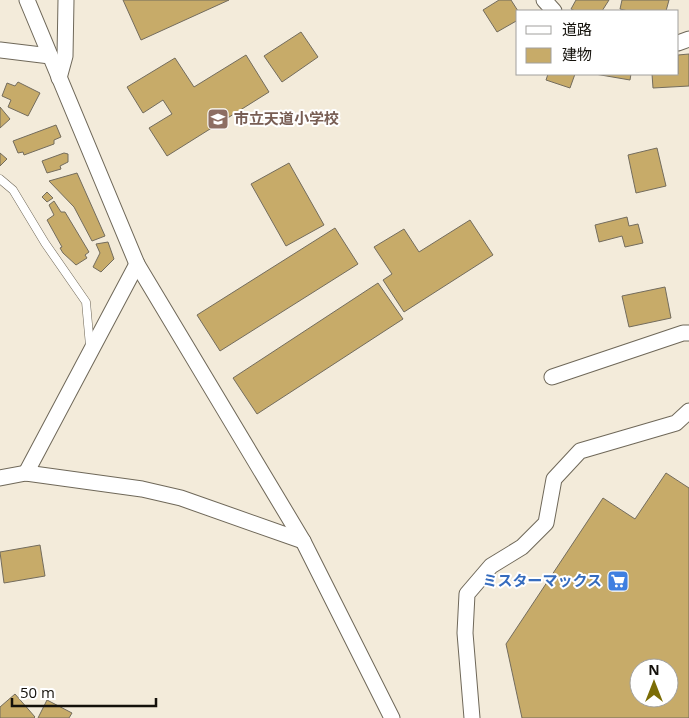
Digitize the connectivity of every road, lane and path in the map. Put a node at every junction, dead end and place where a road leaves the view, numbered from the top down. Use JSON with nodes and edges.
{"nodes":[{"id":1,"x":27,"y":0,"type":"edge"},
{"id":2,"x":66,"y":0,"type":"edge"},
{"id":3,"x":544,"y":0,"type":"edge"},
{"id":4,"x":553,"y":10,"type":"edge"},
{"id":5,"x":0,"y":50,"type":"edge"},
{"id":6,"x":50,"y":56,"type":"junction"},
{"id":7,"x":59,"y":78,"type":"junction"},
{"id":8,"x":0,"y":179,"type":"edge"},
{"id":9,"x":138,"y":264,"type":"junction"},
{"id":10,"x":689,"y":333,"type":"edge"},
{"id":11,"x":91,"y":351,"type":"junction"},
{"id":12,"x":552,"y":377,"type":"dead end"},
{"id":13,"x":689,"y":411,"type":"edge"},
{"id":14,"x":26,"y":473,"type":"junction"},
{"id":15,"x":0,"y":478,"type":"edge"},
{"id":16,"x":303,"y":541,"type":"junction"},
{"id":17,"x":392,"y":718,"type":"edge"},
{"id":18,"x":472,"y":718,"type":"edge"}],
"edges":[{"from":1,"to":6,"type":"street"},
{"from":2,"to":7,"type":"street"},
{"from":3,"to":4,"type":"street"},
{"from":5,"to":6,"type":"street"},
{"from":6,"to":7,"type":"street"},
{"from":7,"to":9,"type":"street"},
{"from":8,"to":11,"type":"lane"},
{"from":9,"to":11,"type":"street"},
{"from":9,"to":16,"type":"street"},
{"from":10,"to":12,"type":"street"},
{"from":11,"to":14,"type":"street"},
{"from":13,"to":18,"type":"street"},
{"from":14,"to":15,"type":"street"},
{"from":14,"to":16,"type":"street"},
{"from":16,"to":17,"type":"street"}]}
